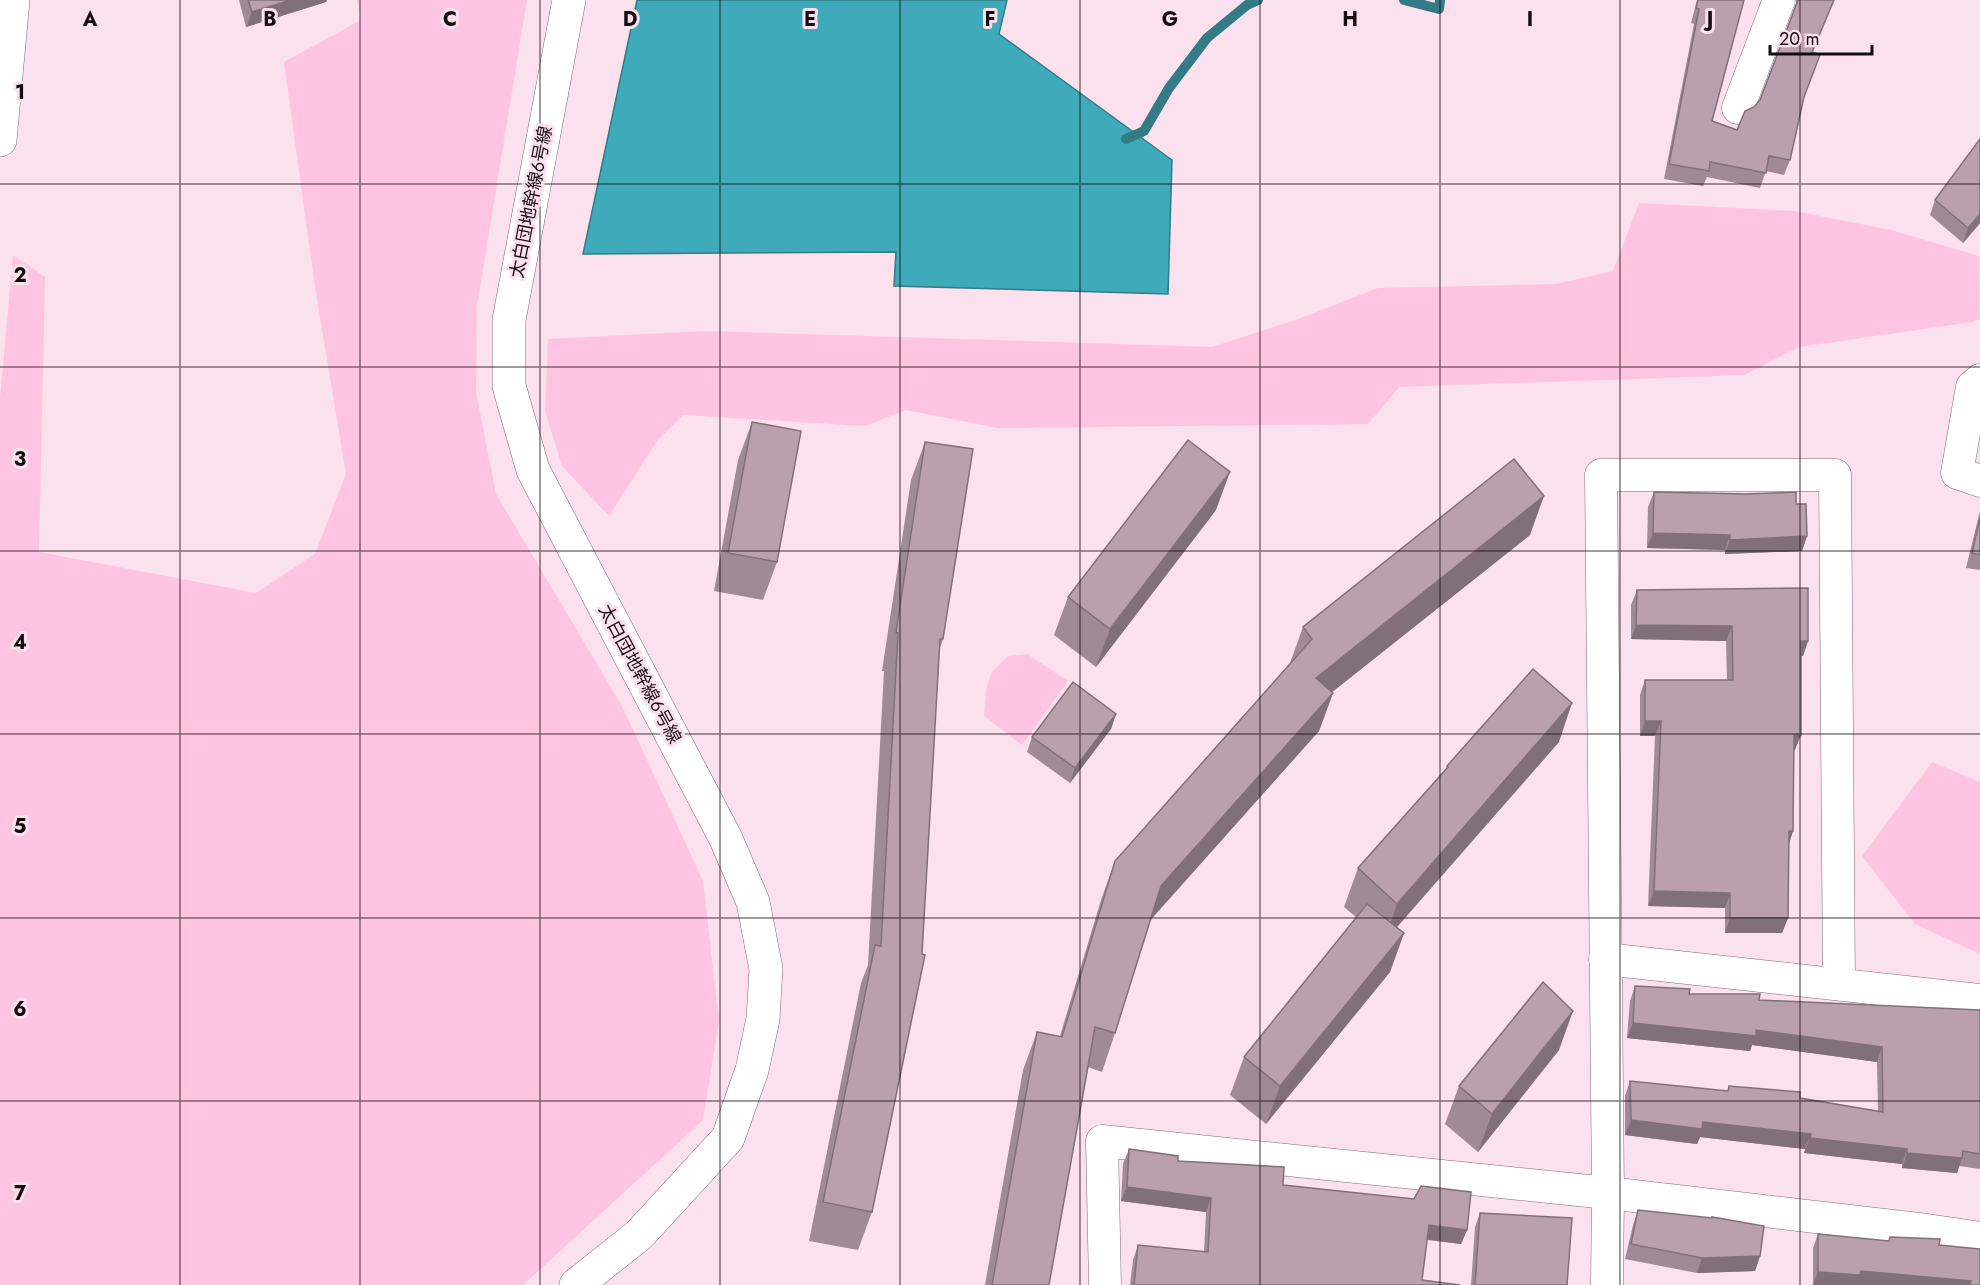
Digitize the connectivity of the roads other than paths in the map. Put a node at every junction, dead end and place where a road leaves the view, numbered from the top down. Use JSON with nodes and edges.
{"nodes":[{"id":1,"x":13,"y":0,"type":"edge"},
{"id":2,"x":568,"y":0,"type":"edge"},
{"id":3,"x":1779,"y":0,"type":"edge"},
{"id":4,"x":1738,"y":108,"type":"dead end"},
{"id":5,"x":0,"y":140,"type":"edge"},
{"id":6,"x":1980,"y":380,"type":"edge"},
{"id":7,"x":1980,"y":481,"type":"edge"},
{"id":8,"x":1605,"y":960,"type":"junction"},
{"id":9,"x":1839,"y":984,"type":"junction"},
{"id":10,"x":1980,"y":1000,"type":"edge"},
{"id":11,"x":1608,"y":1193,"type":"junction"},
{"id":12,"x":1980,"y":1238,"type":"edge"},
{"id":13,"x":576,"y":1285,"type":"edge"},
{"id":14,"x":1105,"y":1285,"type":"edge"},
{"id":15,"x":1607,"y":1285,"type":"edge"}],
"edges":[{"from":1,"to":5,"type":"main road"},
{"from":2,"to":13,"type":"main road","name":"太白団地幹線６号線"},
{"from":3,"to":4,"type":"street"},
{"from":6,"to":7,"type":"street"},
{"from":8,"to":9,"type":"street"},
{"from":8,"to":9,"type":"street"},
{"from":8,"to":11,"type":"street"},
{"from":9,"to":10,"type":"street"},
{"from":11,"to":12,"type":"street"},
{"from":11,"to":14,"type":"street"},
{"from":11,"to":15,"type":"street"}]}
